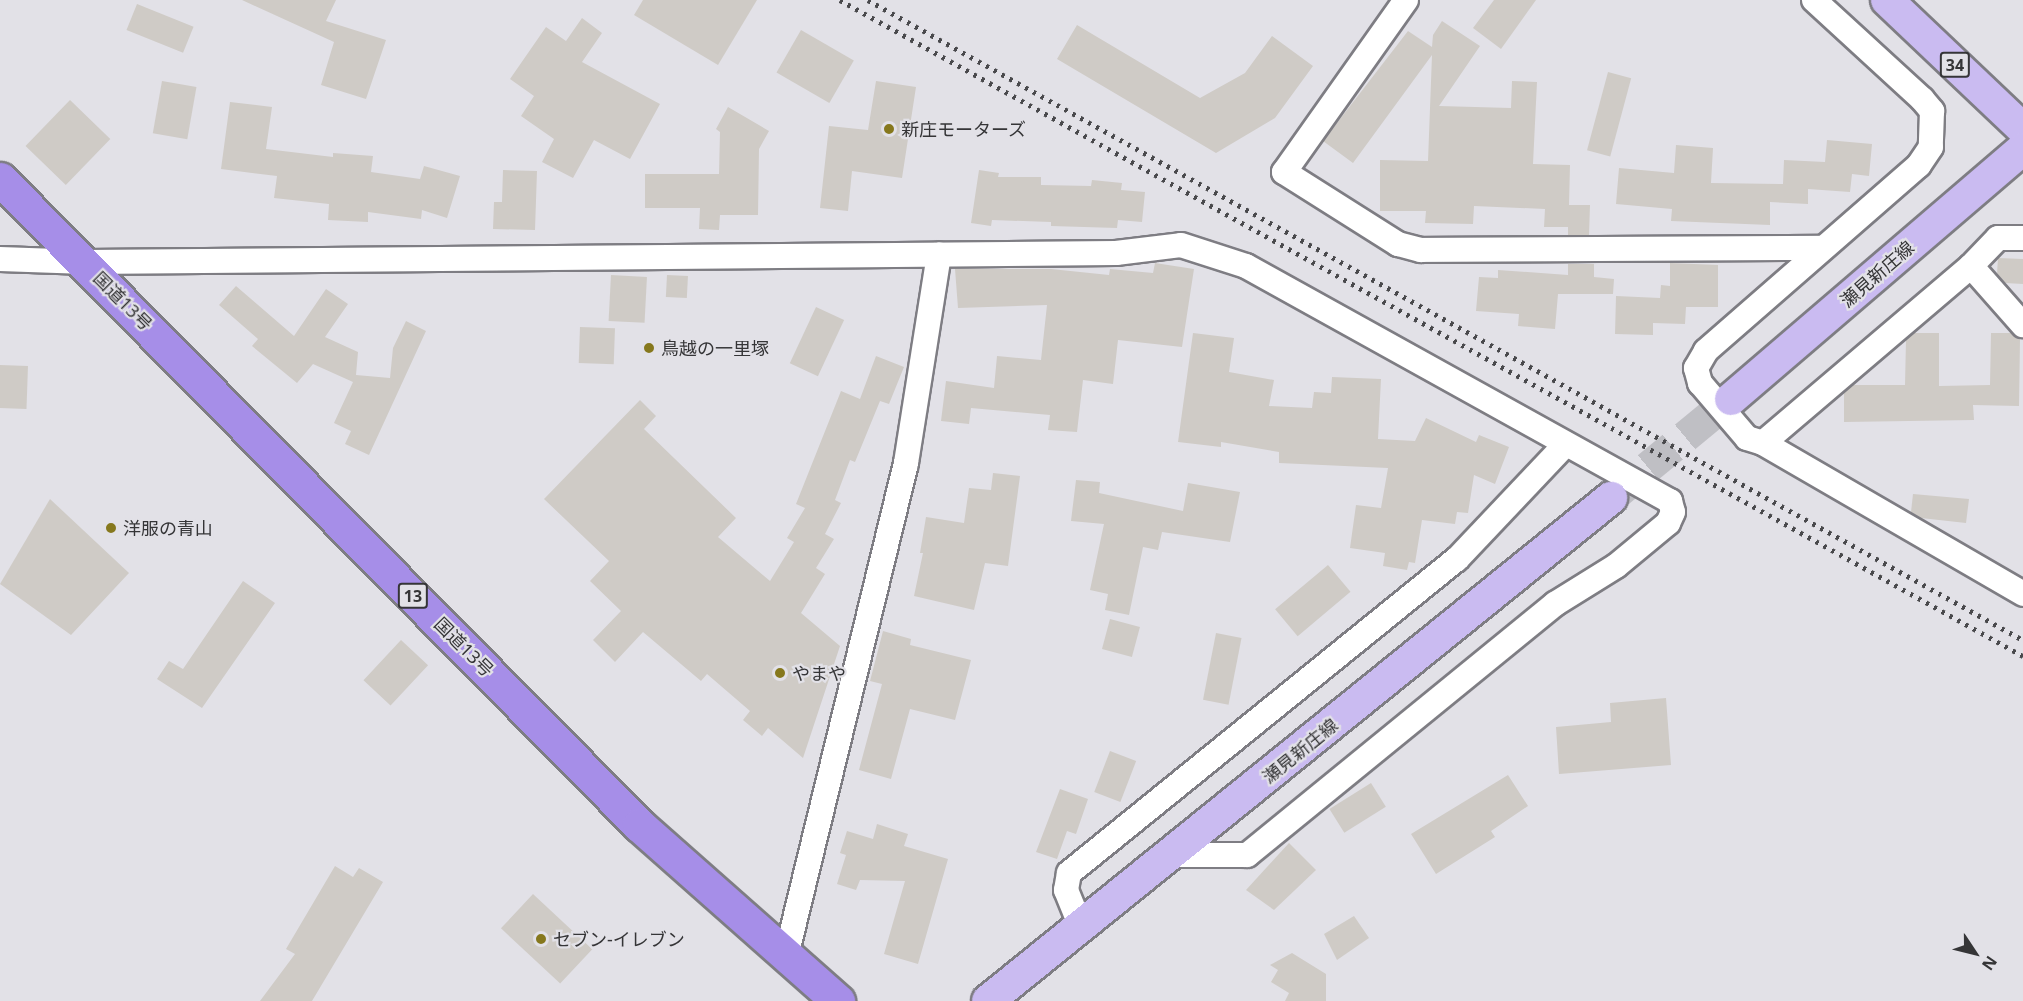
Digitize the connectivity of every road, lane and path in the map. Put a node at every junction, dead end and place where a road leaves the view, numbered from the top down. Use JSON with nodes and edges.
{"nodes":[{"id":1,"x":1406,"y":0,"type":"edge"},
{"id":2,"x":1814,"y":0,"type":"edge"},
{"id":3,"x":1887,"y":0,"type":"edge"},
{"id":4,"x":2023,"y":129,"type":"edge"},
{"id":5,"x":2023,"y":149,"type":"edge"},
{"id":6,"x":0,"y":179,"type":"edge"},
{"id":7,"x":2023,"y":238,"type":"edge"},
{"id":8,"x":1821,"y":248,"type":"junction"},
{"id":9,"x":939,"y":255,"type":"junction"},
{"id":10,"x":0,"y":259,"type":"edge"},
{"id":11,"x":86,"y":262,"type":"junction"},
{"id":12,"x":1971,"y":266,"type":"junction"},
{"id":13,"x":2023,"y":325,"type":"edge"},
{"id":14,"x":1731,"y":399,"type":"tunnel mouth"},
{"id":15,"x":1763,"y":443,"type":"junction"},
{"id":16,"x":1564,"y":446,"type":"junction"},
{"id":17,"x":1611,"y":498,"type":"tunnel mouth"},
{"id":18,"x":2023,"y":594,"type":"edge"},
{"id":19,"x":1172,"y":855,"type":"junction"},
{"id":20,"x":1081,"y":927,"type":"junction"},
{"id":21,"x":786,"y":956,"type":"junction"},
{"id":22,"x":838,"y":1001,"type":"edge"},
{"id":23,"x":988,"y":1001,"type":"edge"}],
"edges":[{"from":1,"to":8,"type":"street"},
{"from":2,"to":8,"type":"street"},
{"from":3,"to":4,"type":"main road","number":"34"},
{"from":5,"to":14,"type":"main road","name":"瀬見新庄線"},
{"from":6,"to":11,"type":"highway","name":"国道13号","number":"13"},
{"from":7,"to":12,"type":"street"},
{"from":8,"to":15,"type":"street"},
{"from":9,"to":11,"type":"street"},
{"from":9,"to":16,"type":"street"},
{"from":9,"to":21,"type":"street"},
{"from":10,"to":11,"type":"street"},
{"from":11,"to":21,"type":"highway","name":"国道13号","number":"13"},
{"from":12,"to":13,"type":"street"},
{"from":12,"to":15,"type":"street"},
{"from":15,"to":18,"type":"street"},
{"from":16,"to":19,"type":"street"},
{"from":16,"to":20,"type":"street"},
{"from":17,"to":19,"type":"main road","name":"瀬見新庄線"},
{"from":19,"to":20,"type":"main road","name":"瀬見新庄線"},
{"from":20,"to":23,"type":"main road","name":"瀬見新庄線"},
{"from":21,"to":22,"type":"highway","name":"国道13号","number":"13"}]}
